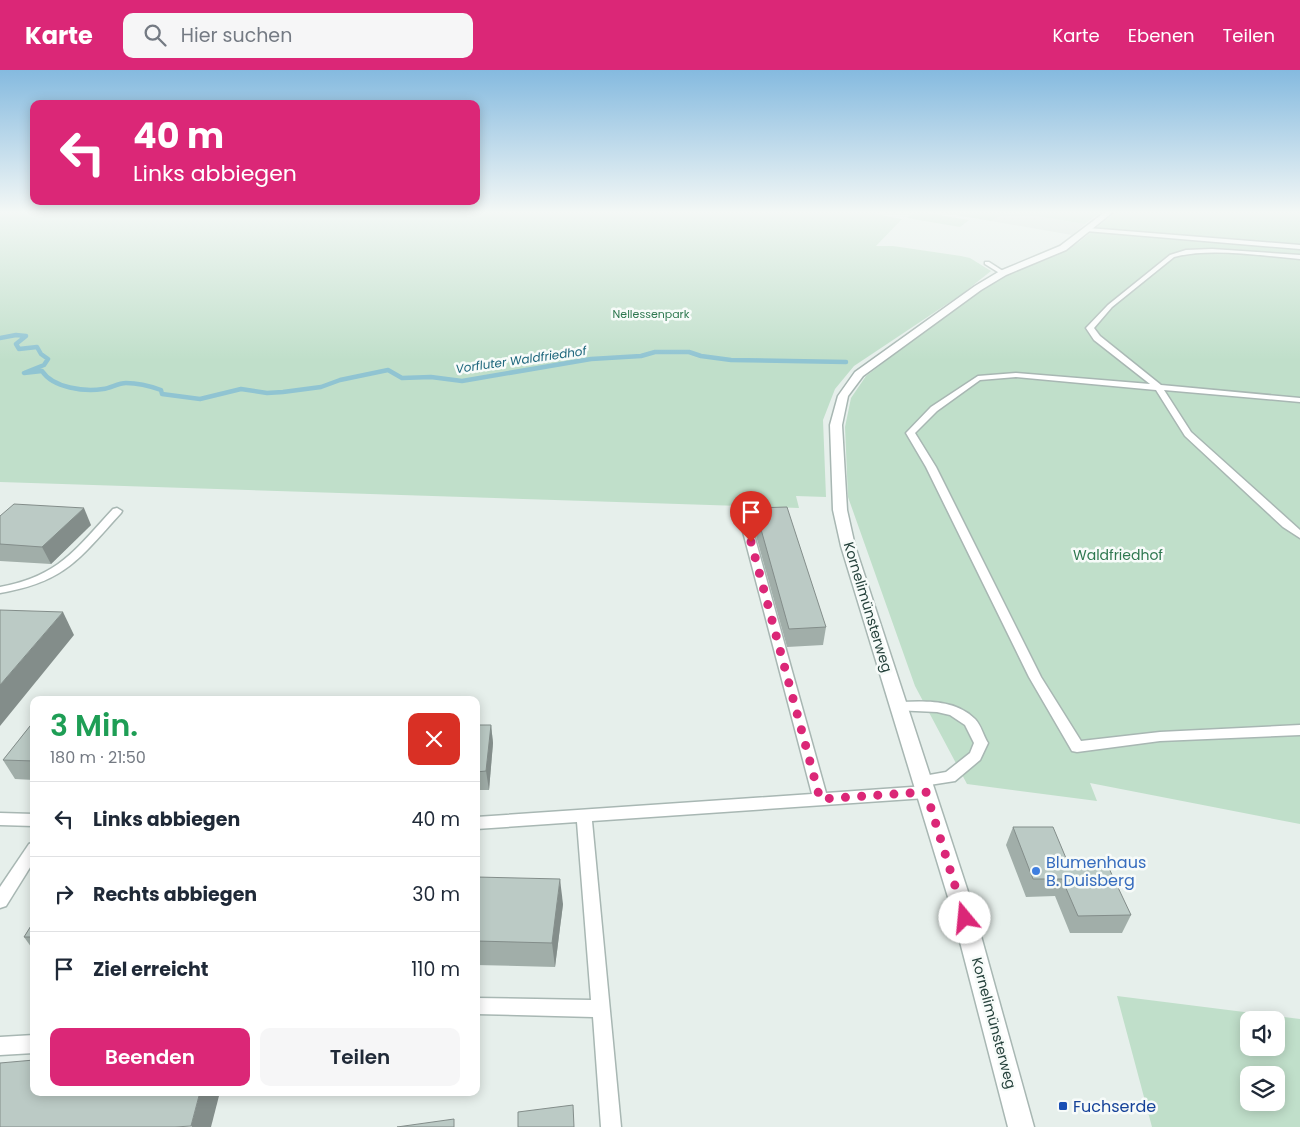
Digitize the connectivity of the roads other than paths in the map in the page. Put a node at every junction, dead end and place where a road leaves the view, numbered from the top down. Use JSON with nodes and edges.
{"nodes":[{"id":1,"x":1031,"y":261,"type":"edge"},
{"id":2,"x":1165,"y":261,"type":"edge"},
{"id":3,"x":987,"y":262,"type":"dead end"},
{"id":4,"x":1003,"y":273,"type":"junction"},
{"id":5,"x":1158,"y":387,"type":"junction"},
{"id":6,"x":1300,"y":400,"type":"edge"},
{"id":7,"x":117,"y":511,"type":"dead end"},
{"id":8,"x":746,"y":524,"type":"dead end"},
{"id":9,"x":1300,"y":535,"type":"edge"},
{"id":10,"x":0,"y":590,"type":"edge"},
{"id":11,"x":899,"y":707,"type":"junction"},
{"id":12,"x":1300,"y":730,"type":"edge"},
{"id":13,"x":924,"y":786,"type":"junction"},
{"id":14,"x":820,"y":799,"type":"junction"},
{"id":15,"x":584,"y":816,"type":"junction"},
{"id":16,"x":0,"y":818,"type":"edge"},
{"id":17,"x":30,"y":820,"type":"edge"},
{"id":18,"x":480,"y":823,"type":"edge"},
{"id":19,"x":30,"y":854,"type":"edge"},
{"id":20,"x":0,"y":901,"type":"edge"},
{"id":21,"x":480,"y":1006,"type":"edge"},
{"id":22,"x":601,"y":1009,"type":"junction"},
{"id":23,"x":30,"y":1044,"type":"edge"},
{"id":24,"x":0,"y":1046,"type":"edge"},
{"id":25,"x":611,"y":1127,"type":"edge"},
{"id":26,"x":1021,"y":1127,"type":"edge"}],
"edges":[{"from":1,"to":4,"type":"street","name":"Kornelimünsterweg"},
{"from":2,"to":5,"type":"lane"},
{"from":3,"to":4,"type":"lane"},
{"from":4,"to":11,"type":"street","name":"Kornelimünsterweg"},
{"from":5,"to":6,"type":"lane"},
{"from":5,"to":9,"type":"lane"},
{"from":5,"to":12,"type":"lane"},
{"from":7,"to":10,"type":"lane"},
{"from":8,"to":14,"type":"lane"},
{"from":11,"to":13,"type":"street","name":"Kornelimünsterweg"},
{"from":11,"to":13,"type":"lane"},
{"from":13,"to":14,"type":"lane"},
{"from":13,"to":26,"type":"street","name":"Kornelimünsterweg"},
{"from":14,"to":15,"type":"lane"},
{"from":15,"to":18,"type":"lane"},
{"from":15,"to":22,"type":"lane"},
{"from":16,"to":17,"type":"lane"},
{"from":19,"to":20,"type":"lane"},
{"from":21,"to":22,"type":"lane"},
{"from":22,"to":25,"type":"lane"},
{"from":23,"to":24,"type":"lane"}]}
